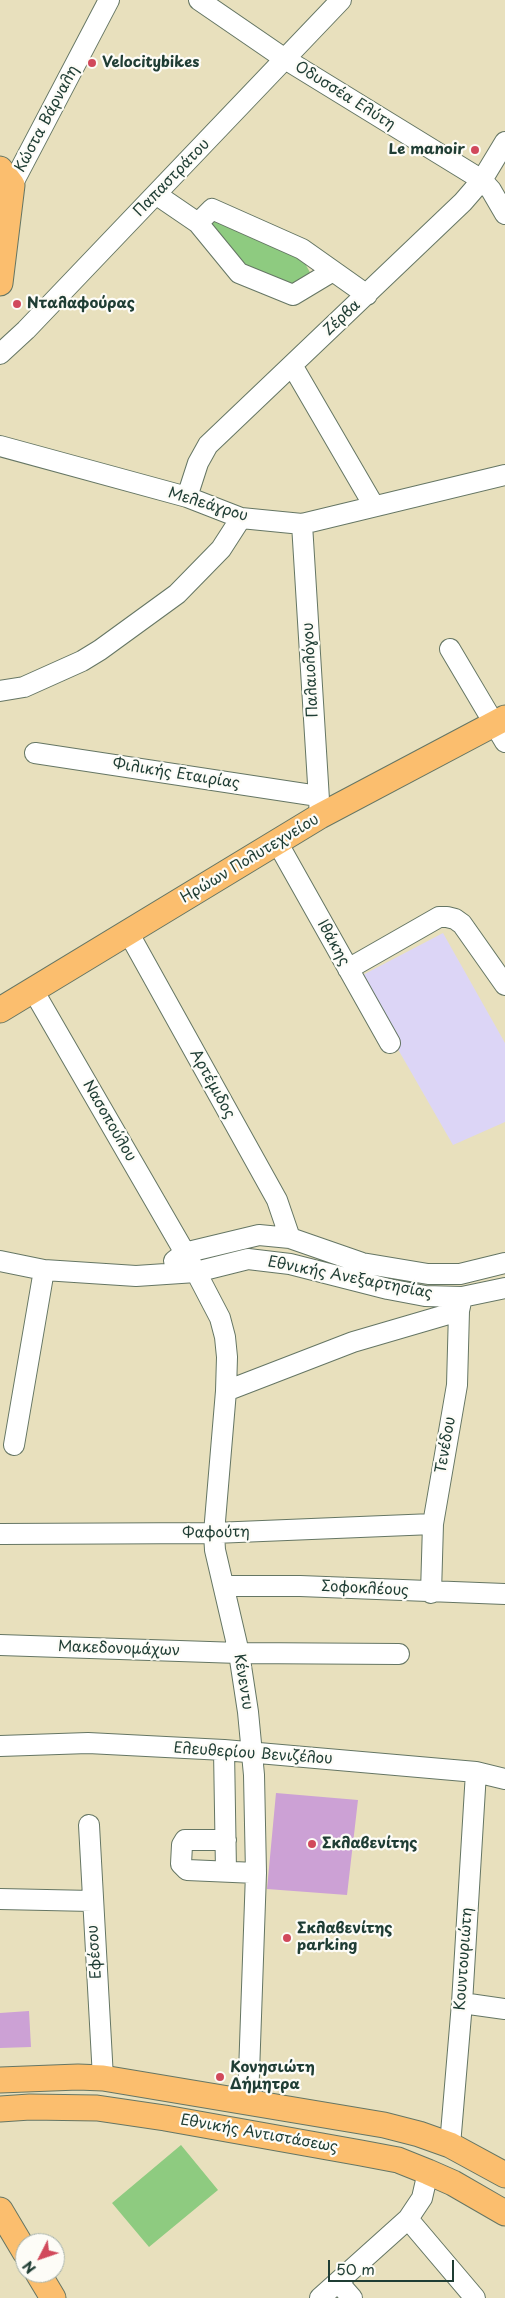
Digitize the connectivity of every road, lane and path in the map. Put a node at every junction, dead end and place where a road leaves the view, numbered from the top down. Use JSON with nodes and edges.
{"nodes":[{"id":1,"x":109,"y":0,"type":"edge"},
{"id":2,"x":199,"y":0,"type":"edge"},
{"id":3,"x":341,"y":0,"type":"edge"},
{"id":4,"x":285,"y":59,"type":"junction"},
{"id":5,"x":505,"y":142,"type":"edge"},
{"id":6,"x":6,"y":177,"type":"edge"},
{"id":7,"x":482,"y":180,"type":"junction"},
{"id":8,"x":156,"y":195,"type":"junction"},
{"id":9,"x":505,"y":214,"type":"edge"},
{"id":10,"x":198,"y":223,"type":"junction"},
{"id":11,"x":333,"y":271,"type":"junction"},
{"id":12,"x":0,"y":283,"type":"edge"},
{"id":13,"x":367,"y":295,"type":"junction"},
{"id":14,"x":0,"y":354,"type":"edge"},
{"id":15,"x":292,"y":365,"type":"junction"},
{"id":16,"x":0,"y":446,"type":"edge"},
{"id":17,"x":505,"y":475,"type":"edge"},
{"id":18,"x":187,"y":497,"type":"junction"},
{"id":19,"x":374,"y":506,"type":"junction"},
{"id":20,"x":241,"y":518,"type":"junction"},
{"id":21,"x":302,"y":524,"type":"junction"},
{"id":22,"x":450,"y":649,"type":"dead end"},
{"id":23,"x":0,"y":691,"type":"edge"},
{"id":24,"x":501,"y":728,"type":"edge"},
{"id":25,"x":34,"y":753,"type":"dead end"},
{"id":26,"x":319,"y":806,"type":"junction"},
{"id":27,"x":277,"y":842,"type":"junction"},
{"id":28,"x":128,"y":932,"type":"junction"},
{"id":29,"x":348,"y":969,"type":"junction"},
{"id":30,"x":505,"y":985,"type":"edge"},
{"id":31,"x":33,"y":990,"type":"junction"},
{"id":32,"x":0,"y":1010,"type":"edge"},
{"id":33,"x":390,"y":1043,"type":"dead end"},
{"id":34,"x":290,"y":1238,"type":"junction"},
{"id":35,"x":184,"y":1253,"type":"junction"},
{"id":36,"x":0,"y":1261,"type":"edge"},
{"id":37,"x":505,"y":1263,"type":"edge"},
{"id":38,"x":44,"y":1270,"type":"junction"},
{"id":39,"x":196,"y":1272,"type":"junction"},
{"id":40,"x":156,"y":1274,"type":"junction"},
{"id":41,"x":505,"y":1288,"type":"edge"},
{"id":42,"x":460,"y":1304,"type":"junction"},
{"id":43,"x":226,"y":1391,"type":"junction"},
{"id":44,"x":14,"y":1445,"type":"dead end"},
{"id":45,"x":433,"y":1524,"type":"junction"},
{"id":46,"x":0,"y":1534,"type":"edge"},
{"id":47,"x":214,"y":1534,"type":"junction"},
{"id":48,"x":224,"y":1586,"type":"junction"},
{"id":49,"x":431,"y":1593,"type":"junction"},
{"id":50,"x":505,"y":1594,"type":"edge"},
{"id":51,"x":0,"y":1645,"type":"edge"},
{"id":52,"x":239,"y":1653,"type":"junction"},
{"id":53,"x":399,"y":1654,"type":"dead end"},
{"id":54,"x":0,"y":1746,"type":"edge"},
{"id":55,"x":224,"y":1750,"type":"junction"},
{"id":56,"x":252,"y":1753,"type":"junction"},
{"id":57,"x":476,"y":1772,"type":"junction"},
{"id":58,"x":505,"y":1779,"type":"edge"},
{"id":59,"x":88,"y":1825,"type":"dead end"},
{"id":60,"x":226,"y":1840,"type":"junction"},
{"id":61,"x":226,"y":1871,"type":"junction"},
{"id":62,"x":256,"y":1873,"type":"junction"},
{"id":63,"x":0,"y":1899,"type":"edge"},
{"id":64,"x":92,"y":1901,"type":"junction"},
{"id":65,"x":462,"y":2002,"type":"junction"},
{"id":66,"x":505,"y":2009,"type":"edge"},
{"id":67,"x":103,"y":2078,"type":"junction"},
{"id":68,"x":0,"y":2080,"type":"edge"},
{"id":69,"x":248,"y":2102,"type":"junction"},
{"id":70,"x":0,"y":2109,"type":"edge"},
{"id":71,"x":450,"y":2145,"type":"junction"},
{"id":72,"x":428,"y":2172,"type":"junction"},
{"id":73,"x":505,"y":2175,"type":"edge"},
{"id":74,"x":0,"y":2210,"type":"edge"},
{"id":75,"x":505,"y":2213,"type":"edge"},
{"id":76,"x":408,"y":2219,"type":"junction"},
{"id":77,"x":15,"y":2235,"type":"edge"},
{"id":78,"x":338,"y":2282,"type":"junction"},
{"id":79,"x":44,"y":2283,"type":"edge"},
{"id":80,"x":53,"y":2298,"type":"edge"},
{"id":81,"x":320,"y":2298,"type":"edge"},
{"id":82,"x":352,"y":2298,"type":"edge"},
{"id":83,"x":475,"y":2298,"type":"edge"}],
"edges":[{"from":1,"to":6,"type":"street","name":"Κώστα Βάρναλη"},
{"from":2,"to":4,"type":"street","name":"Οδυσσέα Ελύτη"},
{"from":3,"to":4,"type":"street","name":"Παπαστράτου"},
{"from":4,"to":7,"type":"street","name":"Οδυσσέα Ελύτη"},
{"from":4,"to":8,"type":"street","name":"Παπαστράτου"},
{"from":5,"to":7,"type":"street","name":"Ζέρβα"},
{"from":6,"to":12,"type":"main road"},
{"from":7,"to":9,"type":"street"},
{"from":7,"to":13,"type":"street","name":"Ζέρβα"},
{"from":8,"to":10,"type":"street"},
{"from":8,"to":14,"type":"street","name":"Παπαστράτου"},
{"from":10,"to":11,"type":"street"},
{"from":10,"to":11,"type":"street"},
{"from":11,"to":13,"type":"street"},
{"from":13,"to":15,"type":"street","name":"Ζέρβα"},
{"from":15,"to":18,"type":"street","name":"Ζέρβα"},
{"from":15,"to":19,"type":"street"},
{"from":16,"to":18,"type":"street","name":"Μελεάγρου"},
{"from":17,"to":19,"type":"street","name":"Μελεάγρου"},
{"from":18,"to":20,"type":"street","name":"Μελεάγρου"},
{"from":19,"to":21,"type":"street","name":"Μελεάγρου"},
{"from":20,"to":21,"type":"street","name":"Μελεάγρου"},
{"from":20,"to":23,"type":"street"},
{"from":21,"to":26,"type":"street","name":"Παλαιολόγου"},
{"from":22,"to":24,"type":"street"},
{"from":24,"to":26,"type":"main road","name":"Ηρώων Πολυτεχνείου"},
{"from":25,"to":26,"type":"street","name":"Φιλικής Εταιρίας"},
{"from":26,"to":27,"type":"main road","name":"Ηρώων Πολυτεχνείου"},
{"from":27,"to":28,"type":"main road","name":"Ηρώων Πολυτεχνείου"},
{"from":27,"to":29,"type":"street","name":"Ιθάκης"},
{"from":28,"to":31,"type":"main road","name":"Ηρώων Πολυτεχνείου"},
{"from":28,"to":34,"type":"street","name":"Αρτέμιδος"},
{"from":29,"to":30,"type":"street"},
{"from":29,"to":33,"type":"street","name":"Ιθάκης"},
{"from":31,"to":32,"type":"main road","name":"Ηρώων Πολυτεχνείου"},
{"from":31,"to":35,"type":"street","name":"Νασοπούλου"},
{"from":34,"to":35,"type":"street"},
{"from":34,"to":37,"type":"street"},
{"from":35,"to":39,"type":"street","name":"Νασοπούλου"},
{"from":35,"to":40,"type":"street"},
{"from":36,"to":38,"type":"street","name":"Εθνικής Ανεξαρτησίας"},
{"from":38,"to":40,"type":"street","name":"Εθνικής Ανεξαρτησίας"},
{"from":38,"to":44,"type":"street"},
{"from":39,"to":40,"type":"street","name":"Εθνικής Ανεξαρτησίας"},
{"from":39,"to":42,"type":"street","name":"Εθνικής Ανεξαρτησίας"},
{"from":39,"to":43,"type":"street","name":"Κένεντυ"},
{"from":41,"to":42,"type":"street","name":"Εθνικής Ανεξαρτησίας"},
{"from":42,"to":43,"type":"street"},
{"from":42,"to":45,"type":"street","name":"Τενέδου"},
{"from":43,"to":47,"type":"street","name":"Κένεντυ"},
{"from":45,"to":47,"type":"street","name":"Φαφούτη"},
{"from":45,"to":49,"type":"street","name":"Τενέδου"},
{"from":46,"to":47,"type":"street","name":"Φαφούτη"},
{"from":47,"to":48,"type":"street","name":"Κένεντυ"},
{"from":48,"to":49,"type":"street","name":"Σοφοκλέους"},
{"from":48,"to":52,"type":"street","name":"Κένεντυ"},
{"from":49,"to":50,"type":"street","name":"Σοφοκλέους"},
{"from":51,"to":52,"type":"street","name":"Μακεδονομάχων"},
{"from":52,"to":53,"type":"street","name":"Μακεδονομάχων"},
{"from":52,"to":56,"type":"street","name":"Κένεντυ"},
{"from":54,"to":55,"type":"street","name":"Ελευθερίου Βενιζέλου"},
{"from":55,"to":56,"type":"street","name":"Ελευθερίου Βενιζέλου"},
{"from":55,"to":60,"type":"street"},
{"from":56,"to":57,"type":"street","name":"Ελευθερίου Βενιζέλου"},
{"from":56,"to":62,"type":"street","name":"Κένεντυ"},
{"from":57,"to":58,"type":"street","name":"Ελευθερίου Βενιζέλου"},
{"from":57,"to":65,"type":"street","name":"Κουντουριώτη"},
{"from":59,"to":64,"type":"street","name":"Εφέσου"},
{"from":60,"to":61,"type":"street"},
{"from":60,"to":61,"type":"street"},
{"from":61,"to":62,"type":"street"},
{"from":62,"to":69,"type":"street","name":"Κένεντυ"},
{"from":63,"to":64,"type":"street"},
{"from":64,"to":67,"type":"street","name":"Εφέσου"},
{"from":65,"to":66,"type":"street"},
{"from":65,"to":71,"type":"street","name":"Κουντουριώτη"},
{"from":67,"to":68,"type":"main road","name":"Εθνικής Αντιστάσεως"},
{"from":67,"to":69,"type":"main road","name":"Εθνικής Αντιστάσεως"},
{"from":69,"to":71,"type":"main road","name":"Εθνικής Αντιστάσεως"},
{"from":70,"to":72,"type":"main road","name":"Εθνικής Αντιστάσεως"},
{"from":71,"to":73,"type":"main road","name":"Εθνικής Αντιστάσεως"},
{"from":72,"to":75,"type":"main road","name":"Εθνικής Αντιστάσεως"},
{"from":72,"to":76,"type":"street"},
{"from":74,"to":77,"type":"main road"},
{"from":76,"to":78,"type":"street"},
{"from":76,"to":83,"type":"street"},
{"from":78,"to":81,"type":"street"},
{"from":78,"to":82,"type":"street"},
{"from":79,"to":80,"type":"main road"}]}
